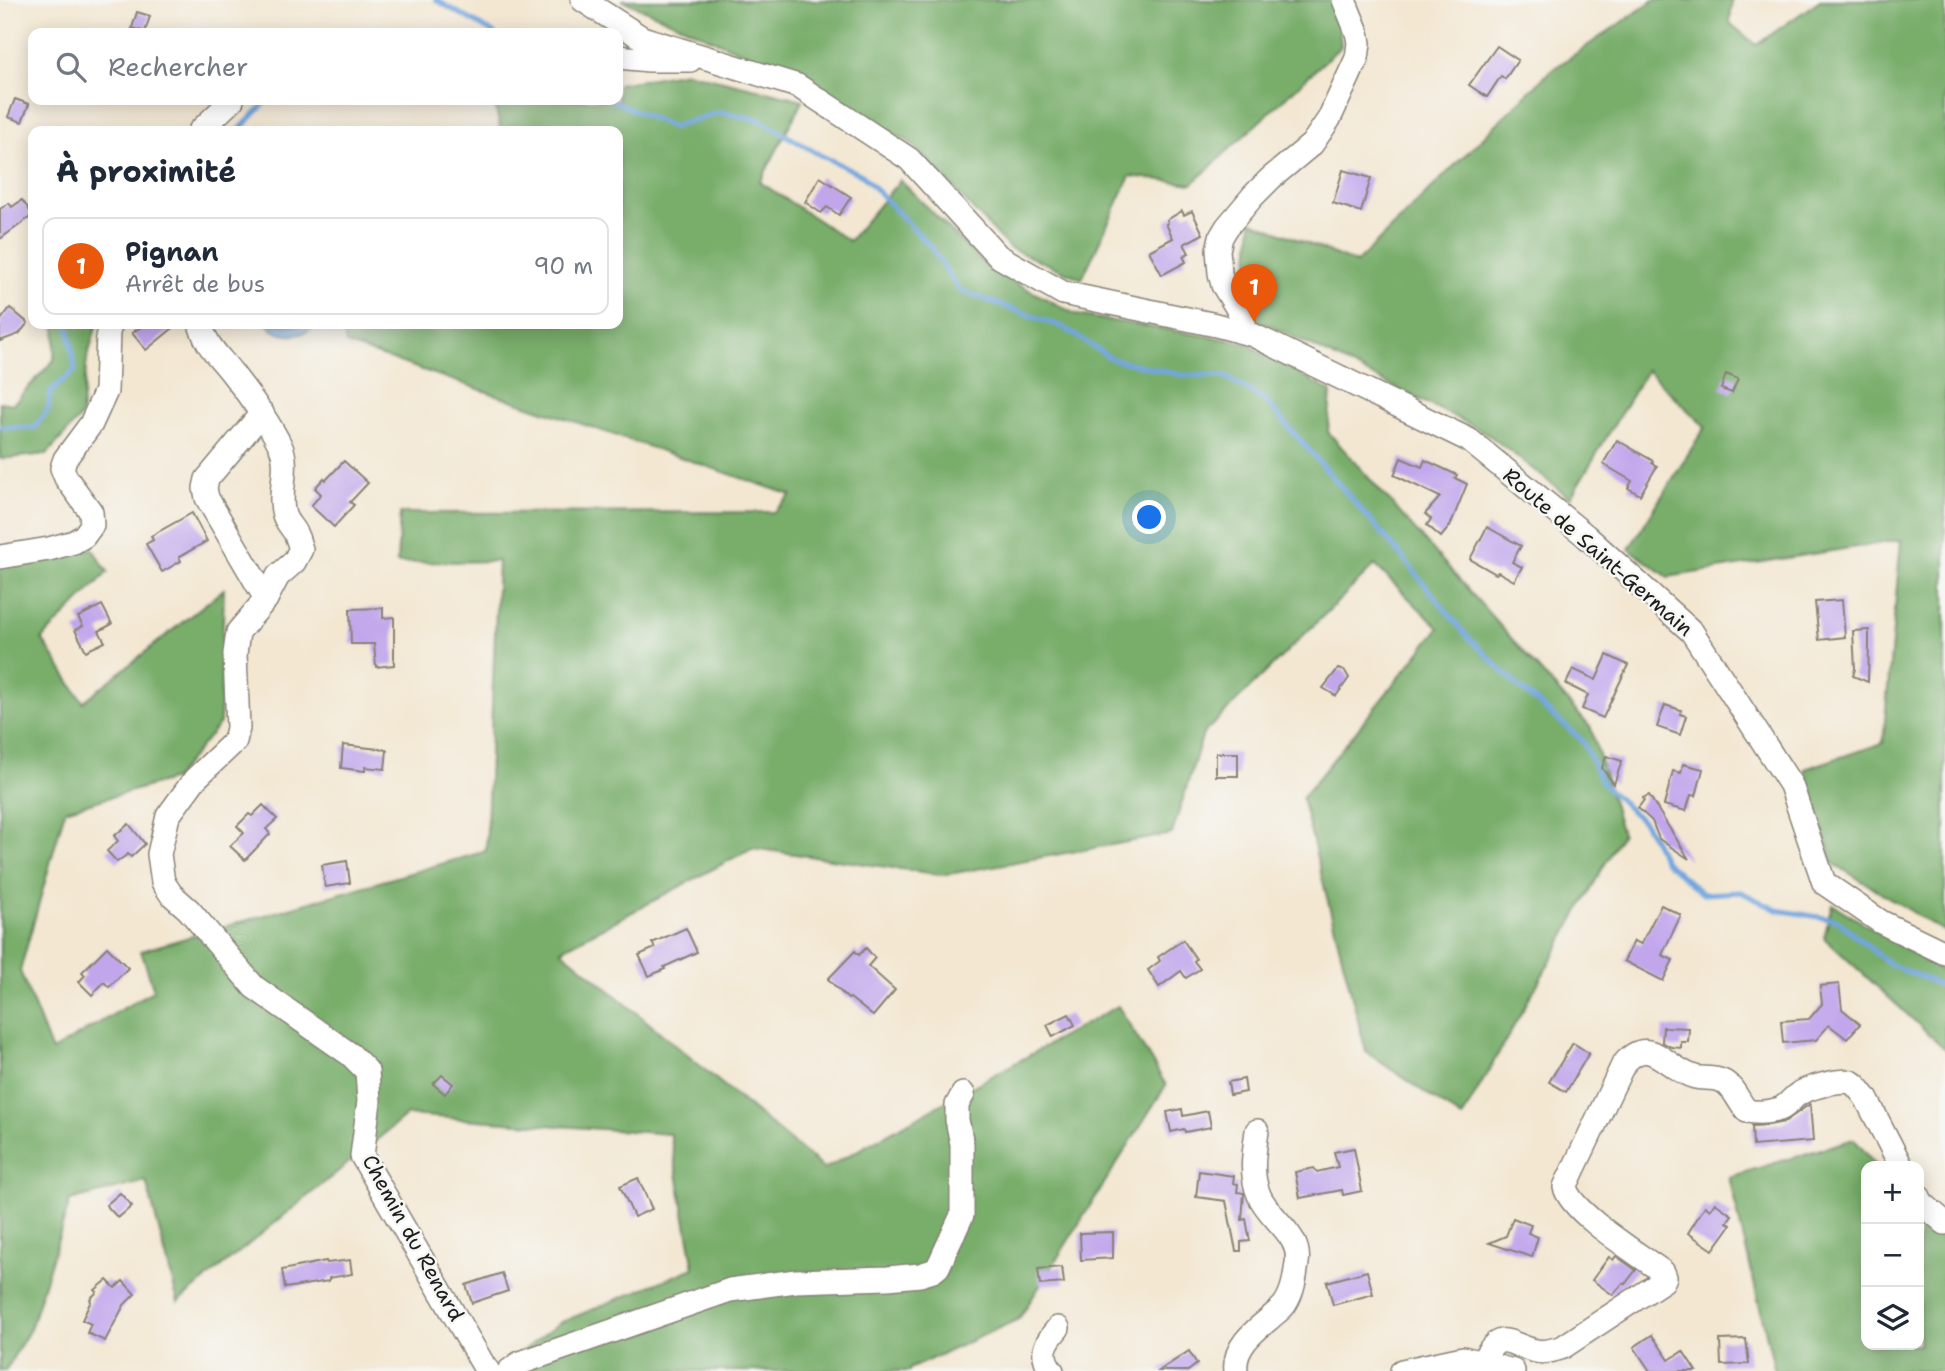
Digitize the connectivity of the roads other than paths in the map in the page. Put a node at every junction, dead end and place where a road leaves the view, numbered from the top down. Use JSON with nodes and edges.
{"nodes":[{"id":1,"x":583,"y":0,"type":"edge"},
{"id":2,"x":1345,"y":0,"type":"edge"},
{"id":3,"x":623,"y":57,"type":"edge"},
{"id":4,"x":715,"y":61,"type":"junction"},
{"id":5,"x":227,"y":105,"type":"edge"},
{"id":6,"x":205,"y":126,"type":"edge"},
{"id":7,"x":109,"y":329,"type":"edge"},
{"id":8,"x":201,"y":329,"type":"edge"},
{"id":9,"x":1242,"y":331,"type":"junction"},
{"id":10,"x":262,"y":413,"type":"junction"},
{"id":11,"x":0,"y":557,"type":"edge"},
{"id":12,"x":267,"y":599,"type":"junction"},
{"id":13,"x":1945,"y":953,"type":"edge"},
{"id":14,"x":963,"y":1094,"type":"dead end"},
{"id":15,"x":1257,"y":1131,"type":"dead end"},
{"id":16,"x":1898,"y":1161,"type":"edge"},
{"id":17,"x":1924,"y":1205,"type":"edge"},
{"id":18,"x":1945,"y":1223,"type":"edge"},
{"id":19,"x":1058,"y":1328,"type":"dead end"},
{"id":20,"x":1482,"y":1363,"type":"junction"},
{"id":21,"x":488,"y":1371,"type":"edge"},
{"id":22,"x":509,"y":1371,"type":"edge"},
{"id":23,"x":1052,"y":1371,"type":"edge"},
{"id":24,"x":1236,"y":1371,"type":"edge"},
{"id":25,"x":1402,"y":1371,"type":"edge"},
{"id":26,"x":1513,"y":1371,"type":"edge"}],
"edges":[{"from":1,"to":4,"type":"street","name":"Route de Saint-Germain"},
{"from":2,"to":9,"type":"street"},
{"from":3,"to":4,"type":"street"},
{"from":4,"to":9,"type":"street","name":"Route de Saint-Germain"},
{"from":5,"to":6,"type":"street"},
{"from":7,"to":11,"type":"street"},
{"from":8,"to":10,"type":"street","name":"Chemin du Renard"},
{"from":9,"to":13,"type":"street","name":"Route de Saint-Germain"},
{"from":10,"to":12,"type":"street","name":"Chemin du Renard"},
{"from":10,"to":12,"type":"street"},
{"from":12,"to":21,"type":"street","name":"Chemin du Renard"},
{"from":14,"to":22,"type":"street"},
{"from":15,"to":24,"type":"street"},
{"from":16,"to":20,"type":"street"},
{"from":17,"to":18,"type":"street"},
{"from":19,"to":23,"type":"street"},
{"from":20,"to":25,"type":"street"},
{"from":20,"to":26,"type":"street"}]}
